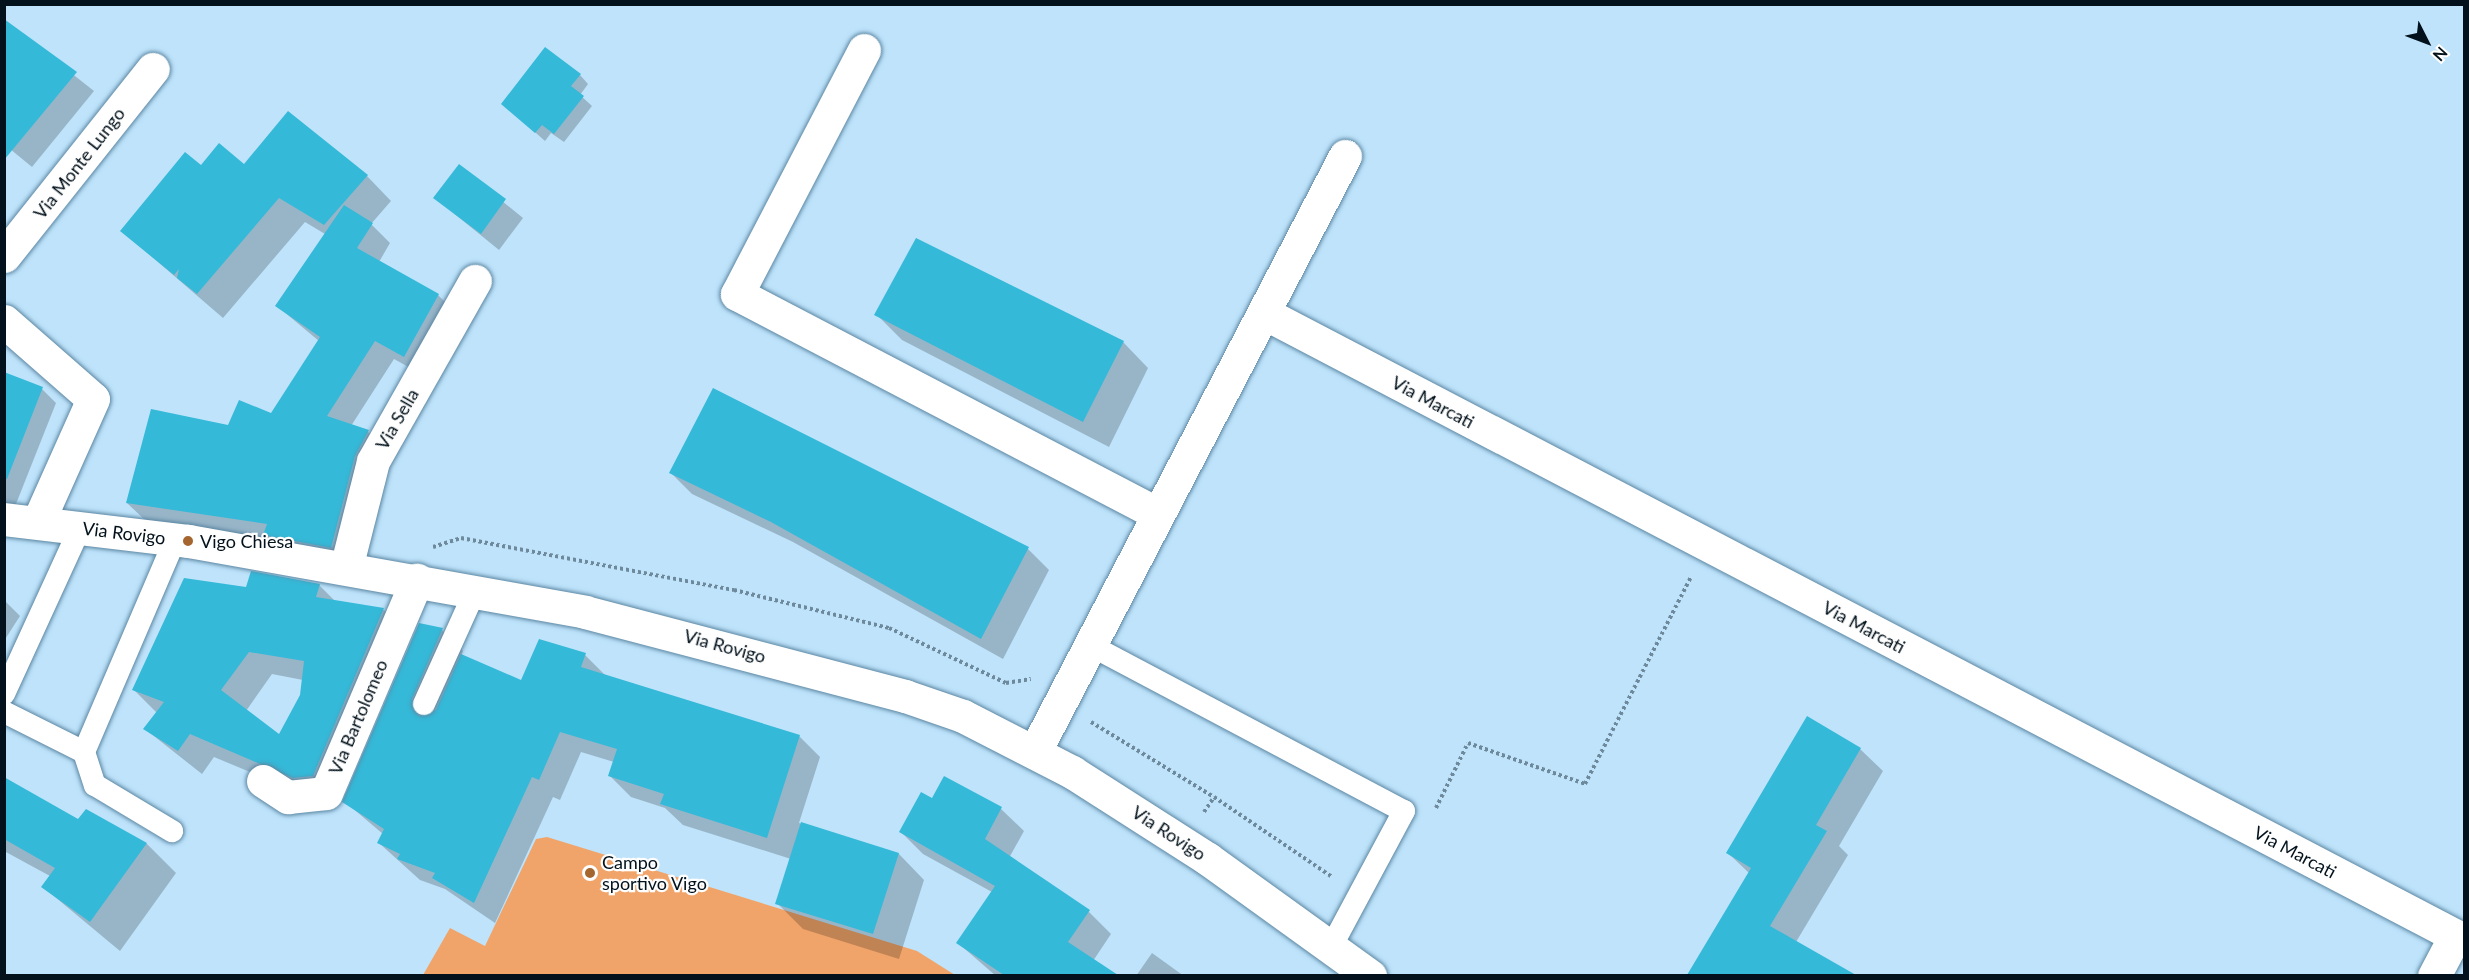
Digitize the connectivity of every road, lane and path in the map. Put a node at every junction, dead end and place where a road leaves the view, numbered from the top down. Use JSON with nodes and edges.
{"nodes":[{"id":1,"x":864,"y":50,"type":"dead end"},
{"id":2,"x":153,"y":69,"type":"dead end"},
{"id":3,"x":1345,"y":156,"type":"dead end"},
{"id":4,"x":4,"y":256,"type":"edge"},
{"id":5,"x":475,"y":281,"type":"dead end"},
{"id":6,"x":1264,"y":313,"type":"junction"},
{"id":7,"x":4,"y":321,"type":"edge"},
{"id":8,"x":1158,"y":514,"type":"junction"},
{"id":9,"x":4,"y":519,"type":"edge"},
{"id":10,"x":38,"y":522,"type":"junction"},
{"id":11,"x":80,"y":528,"type":"junction"},
{"id":12,"x":175,"y":540,"type":"junction"},
{"id":13,"x":428,"y":549,"type":"dead end"},
{"id":14,"x":346,"y":568,"type":"junction"},
{"id":15,"x":1682,"y":568,"type":"dead end"},
{"id":16,"x":1693,"y":574,"type":"junction"},
{"id":17,"x":1703,"y":579,"type":"dead end"},
{"id":18,"x":417,"y":580,"type":"junction"},
{"id":19,"x":476,"y":591,"type":"junction"},
{"id":20,"x":1090,"y":645,"type":"junction"},
{"id":21,"x":1038,"y":679,"type":"dead end"},
{"id":22,"x":4,"y":694,"type":"edge"},
{"id":23,"x":424,"y":704,"type":"dead end"},
{"id":24,"x":4,"y":712,"type":"edge"},
{"id":25,"x":1089,"y":714,"type":"dead end"},
{"id":26,"x":1035,"y":751,"type":"junction"},
{"id":27,"x":84,"y":752,"type":"junction"},
{"id":28,"x":262,"y":781,"type":"dead end"},
{"id":29,"x":1214,"y":797,"type":"junction"},
{"id":30,"x":1433,"y":813,"type":"dead end"},
{"id":31,"x":1203,"y":815,"type":"dead end"},
{"id":32,"x":172,"y":831,"type":"dead end"},
{"id":33,"x":1340,"y":882,"type":"dead end"},
{"id":34,"x":2460,"y":938,"type":"edge"},
{"id":35,"x":1331,"y":947,"type":"junction"},
{"id":36,"x":1370,"y":975,"type":"edge"},
{"id":37,"x":2434,"y":975,"type":"edge"}],
"edges":[{"from":1,"to":8,"type":"street"},
{"from":2,"to":4,"type":"street","name":"Via Monte Lungo"},
{"from":3,"to":6,"type":"street"},
{"from":5,"to":14,"type":"street","name":"Via Sella"},
{"from":6,"to":8,"type":"street"},
{"from":6,"to":34,"type":"street","name":"Via Marcati"},
{"from":7,"to":10,"type":"street"},
{"from":8,"to":20,"type":"street"},
{"from":9,"to":10,"type":"street","name":"Via Rovigo"},
{"from":10,"to":11,"type":"street","name":"Via Rovigo"},
{"from":11,"to":12,"type":"street","name":"Via Rovigo"},
{"from":11,"to":22,"type":"lane"},
{"from":12,"to":14,"type":"street","name":"Via Rovigo"},
{"from":12,"to":27,"type":"lane"},
{"from":13,"to":21,"type":"path"},
{"from":14,"to":18,"type":"street","name":"Via Rovigo"},
{"from":15,"to":16,"type":"path"},
{"from":16,"to":17,"type":"path"},
{"from":16,"to":30,"type":"path"},
{"from":18,"to":19,"type":"street","name":"Via Rovigo"},
{"from":18,"to":28,"type":"street","name":"Via Bartolomeo"},
{"from":19,"to":23,"type":"lane"},
{"from":19,"to":26,"type":"street","name":"Via Rovigo"},
{"from":20,"to":26,"type":"street"},
{"from":20,"to":35,"type":"lane"},
{"from":24,"to":27,"type":"lane"},
{"from":25,"to":29,"type":"path"},
{"from":26,"to":35,"type":"street","name":"Via Rovigo"},
{"from":27,"to":32,"type":"lane"},
{"from":29,"to":31,"type":"path"},
{"from":29,"to":33,"type":"path"},
{"from":34,"to":37,"type":"street"},
{"from":35,"to":36,"type":"street","name":"Via Rovigo"}]}
